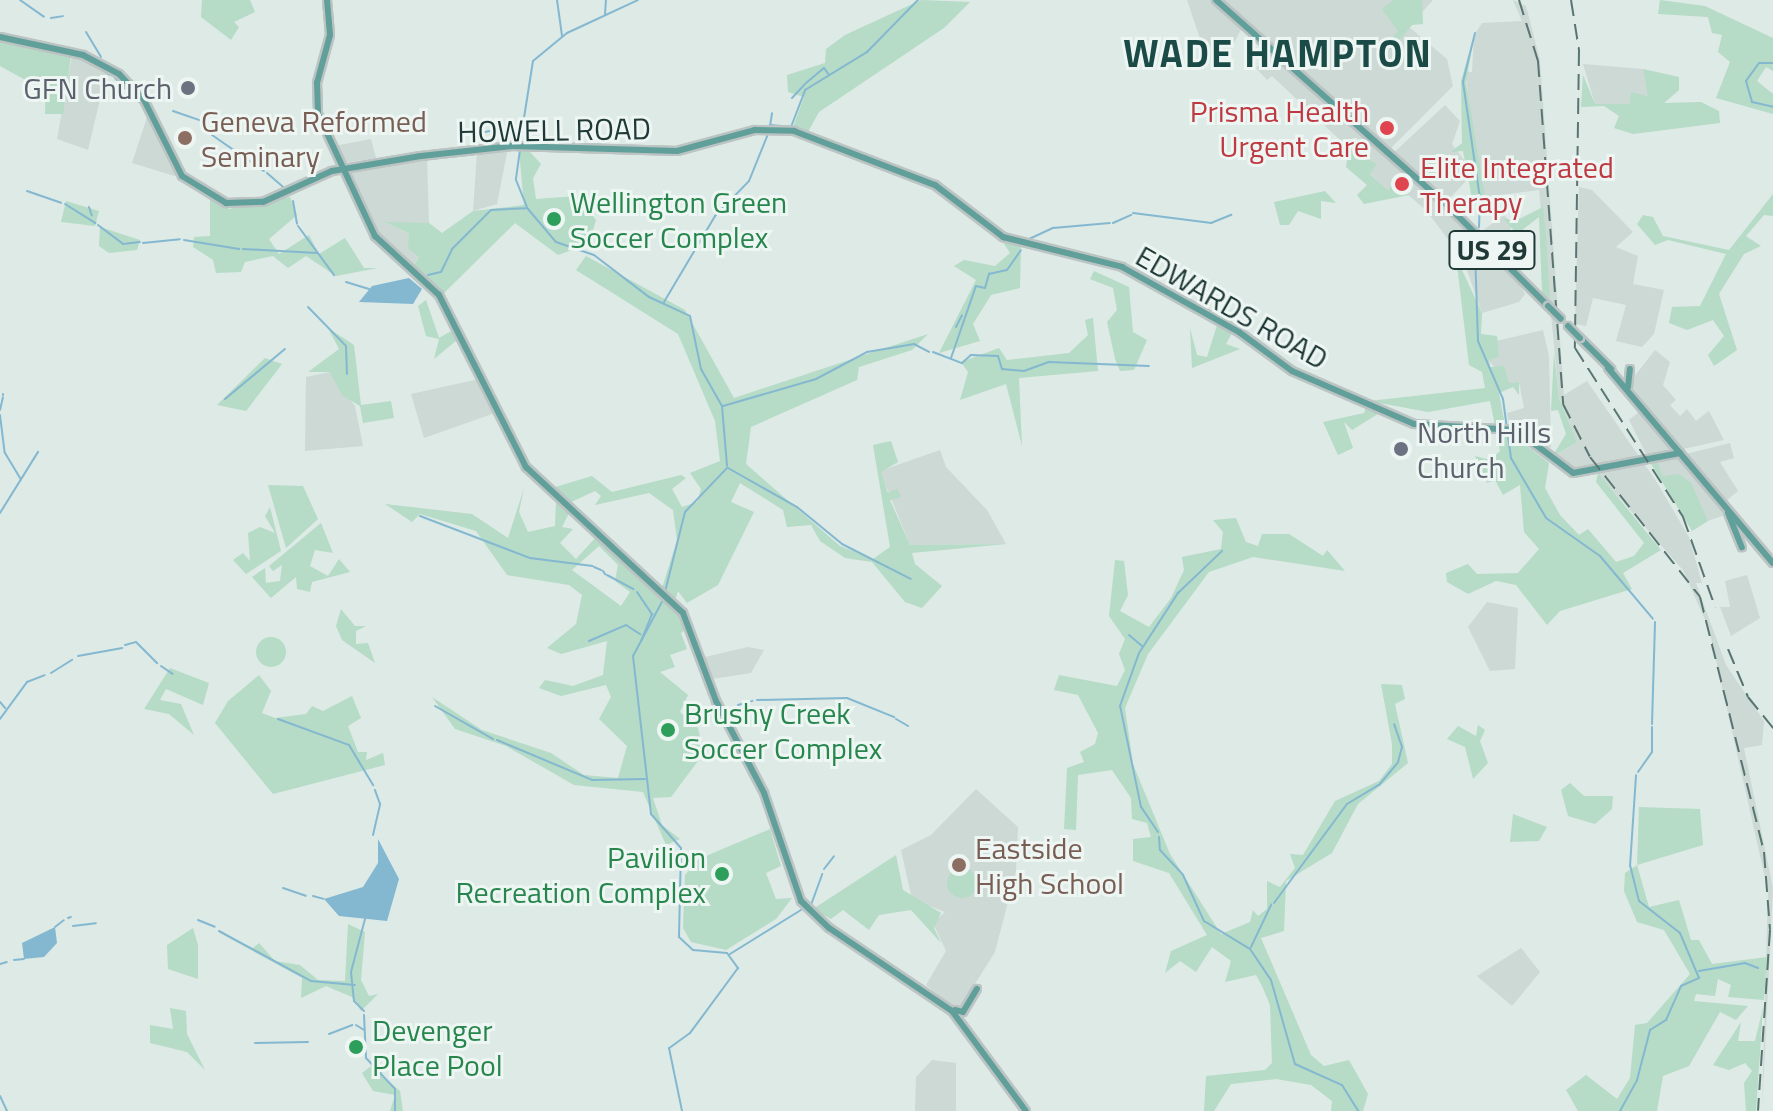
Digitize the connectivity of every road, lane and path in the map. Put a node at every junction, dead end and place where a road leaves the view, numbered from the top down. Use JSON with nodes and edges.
{"nodes":[{"id":1,"x":327,"y":0,"type":"edge"},
{"id":2,"x":1216,"y":0,"type":"edge"},
{"id":3,"x":0,"y":37,"type":"edge"},
{"id":4,"x":765,"y":129,"type":"joint"},
{"id":5,"x":342,"y":168,"type":"junction"},
{"id":6,"x":1610,"y":369,"type":"junction"},
{"id":7,"x":1631,"y":394,"type":"junction"},
{"id":8,"x":1680,"y":453,"type":"junction"},
{"id":9,"x":1736,"y":522,"type":"junction"},
{"id":10,"x":1742,"y":547,"type":"dead end"},
{"id":11,"x":1760,"y":547,"type":"junction"},
{"id":12,"x":1773,"y":563,"type":"edge"},
{"id":13,"x":977,"y":989,"type":"dead end"},
{"id":14,"x":946,"y":1005,"type":"junction"},
{"id":15,"x":1026,"y":1111,"type":"edge"}],
"edges":[{"from":1,"to":5,"type":"main road"},
{"from":2,"to":6,"type":"main road","number":"US 29","bridge":true},
{"from":3,"to":5,"type":"main road","name":"HOWELL ROAD"},
{"from":4,"to":5,"type":"main road","name":"HOWELL ROAD"},
{"from":4,"to":8,"type":"main road","name":"EDWARDS ROAD"},
{"from":5,"to":14,"type":"main road"},
{"from":6,"to":7,"type":"main road","number":"US 29"},
{"from":6,"to":7,"type":"main road"},
{"from":7,"to":8,"type":"main road","number":"US 29"},
{"from":8,"to":9,"type":"main road","number":"US 29"},
{"from":9,"to":10,"type":"main road"},
{"from":9,"to":11,"type":"main road"},
{"from":9,"to":11,"type":"main road"},
{"from":11,"to":12,"type":"main road"},
{"from":13,"to":14,"type":"main road"},
{"from":14,"to":15,"type":"main road"}]}
